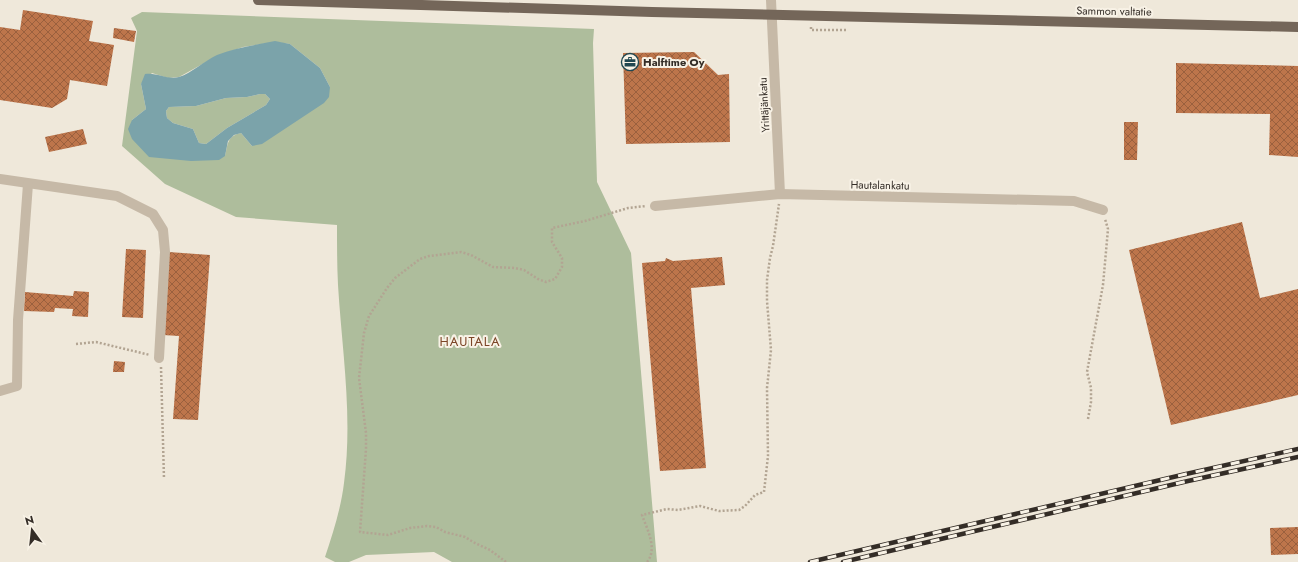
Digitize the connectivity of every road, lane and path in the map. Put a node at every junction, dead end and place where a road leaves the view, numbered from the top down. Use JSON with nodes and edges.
{"nodes":[{"id":1,"x":258,"y":0,"type":"edge"},
{"id":2,"x":771,"y":0,"type":"edge"},
{"id":3,"x":771,"y":15,"type":"junction"},
{"id":4,"x":1298,"y":28,"type":"edge"},
{"id":5,"x":0,"y":179,"type":"edge"},
{"id":6,"x":28,"y":184,"type":"junction"},
{"id":7,"x":780,"y":194,"type":"junction"},
{"id":8,"x":655,"y":206,"type":"joint"},
{"id":9,"x":1103,"y":210,"type":"joint"},
{"id":10,"x":76,"y":344,"type":"dead end"},
{"id":11,"x":159,"y":358,"type":"junction"},
{"id":12,"x":0,"y":391,"type":"edge"},
{"id":13,"x":1088,"y":419,"type":"dead end"},
{"id":14,"x":164,"y":479,"type":"dead end"},
{"id":15,"x":506,"y":562,"type":"edge"},
{"id":16,"x":647,"y":562,"type":"edge"}],
"edges":[{"from":1,"to":3,"type":"main road","name":"Sammon valtatie"},
{"from":2,"to":3,"type":"street","name":"Yrittäjänkatu"},
{"from":3,"to":4,"type":"main road","name":"Sammon valtatie"},
{"from":3,"to":7,"type":"street","name":"Yrittäjänkatu"},
{"from":5,"to":6,"type":"street"},
{"from":6,"to":11,"type":"street"},
{"from":6,"to":12,"type":"street"},
{"from":7,"to":8,"type":"street","name":"Hautalankatu"},
{"from":7,"to":9,"type":"street","name":"Hautalankatu"},
{"from":7,"to":16,"type":"path"},
{"from":8,"to":15,"type":"path"},
{"from":9,"to":13,"type":"path"},
{"from":10,"to":11,"type":"path"},
{"from":11,"to":14,"type":"path"}]}
